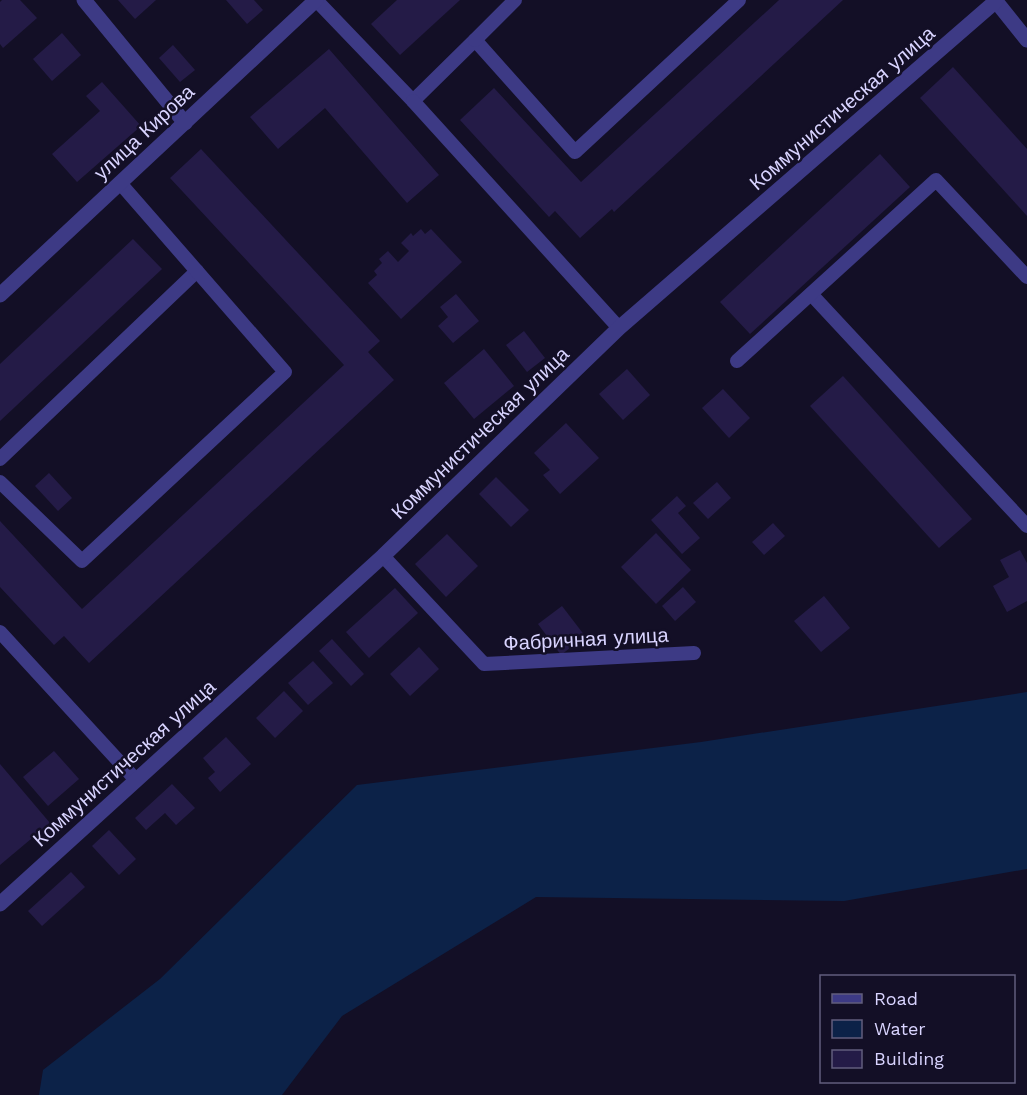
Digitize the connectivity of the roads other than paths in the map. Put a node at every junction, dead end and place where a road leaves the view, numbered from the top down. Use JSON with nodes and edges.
{"nodes":[{"id":1,"x":84,"y":0,"type":"edge"},
{"id":2,"x":316,"y":0,"type":"edge"},
{"id":3,"x":515,"y":0,"type":"edge"},
{"id":4,"x":739,"y":0,"type":"edge"},
{"id":5,"x":995,"y":1,"type":"edge"},
{"id":6,"x":475,"y":40,"type":"junction"},
{"id":7,"x":1027,"y":40,"type":"edge"},
{"id":8,"x":413,"y":101,"type":"junction"},
{"id":9,"x":185,"y":123,"type":"junction"},
{"id":10,"x":120,"y":183,"type":"junction"},
{"id":11,"x":196,"y":271,"type":"junction"},
{"id":12,"x":1027,"y":277,"type":"edge"},
{"id":13,"x":811,"y":294,"type":"junction"},
{"id":14,"x":0,"y":295,"type":"edge"},
{"id":15,"x":619,"y":328,"type":"junction"},
{"id":16,"x":738,"y":361,"type":"dead end"},
{"id":17,"x":0,"y":459,"type":"edge"},
{"id":18,"x":0,"y":482,"type":"edge"},
{"id":19,"x":1027,"y":526,"type":"edge"},
{"id":20,"x":384,"y":556,"type":"junction"},
{"id":21,"x":0,"y":632,"type":"edge"},
{"id":22,"x":694,"y":653,"type":"dead end"},
{"id":23,"x":136,"y":780,"type":"junction"},
{"id":24,"x":0,"y":904,"type":"edge"}],
"edges":[{"from":1,"to":9,"type":"street"},
{"from":2,"to":8,"type":"lane"},
{"from":2,"to":9,"type":"street","name":"улица Кирова"},
{"from":3,"to":6,"type":"lane"},
{"from":4,"to":6,"type":"lane"},
{"from":5,"to":7,"type":"street"},
{"from":5,"to":15,"type":"street","name":"Коммунистическая улица"},
{"from":6,"to":8,"type":"lane"},
{"from":8,"to":15,"type":"lane"},
{"from":9,"to":10,"type":"street","name":"улица Кирова"},
{"from":10,"to":11,"type":"lane"},
{"from":10,"to":14,"type":"street","name":"улица Кирова"},
{"from":11,"to":17,"type":"lane"},
{"from":11,"to":18,"type":"lane"},
{"from":12,"to":13,"type":"lane"},
{"from":13,"to":16,"type":"lane"},
{"from":13,"to":19,"type":"lane"},
{"from":15,"to":20,"type":"street","name":"Коммунистическая улица"},
{"from":20,"to":22,"type":"lane","name":"Фабричная улица"},
{"from":20,"to":23,"type":"street","name":"Коммунистическая улица"},
{"from":21,"to":23,"type":"lane"},
{"from":23,"to":24,"type":"street","name":"Коммунистическая улица"}]}
